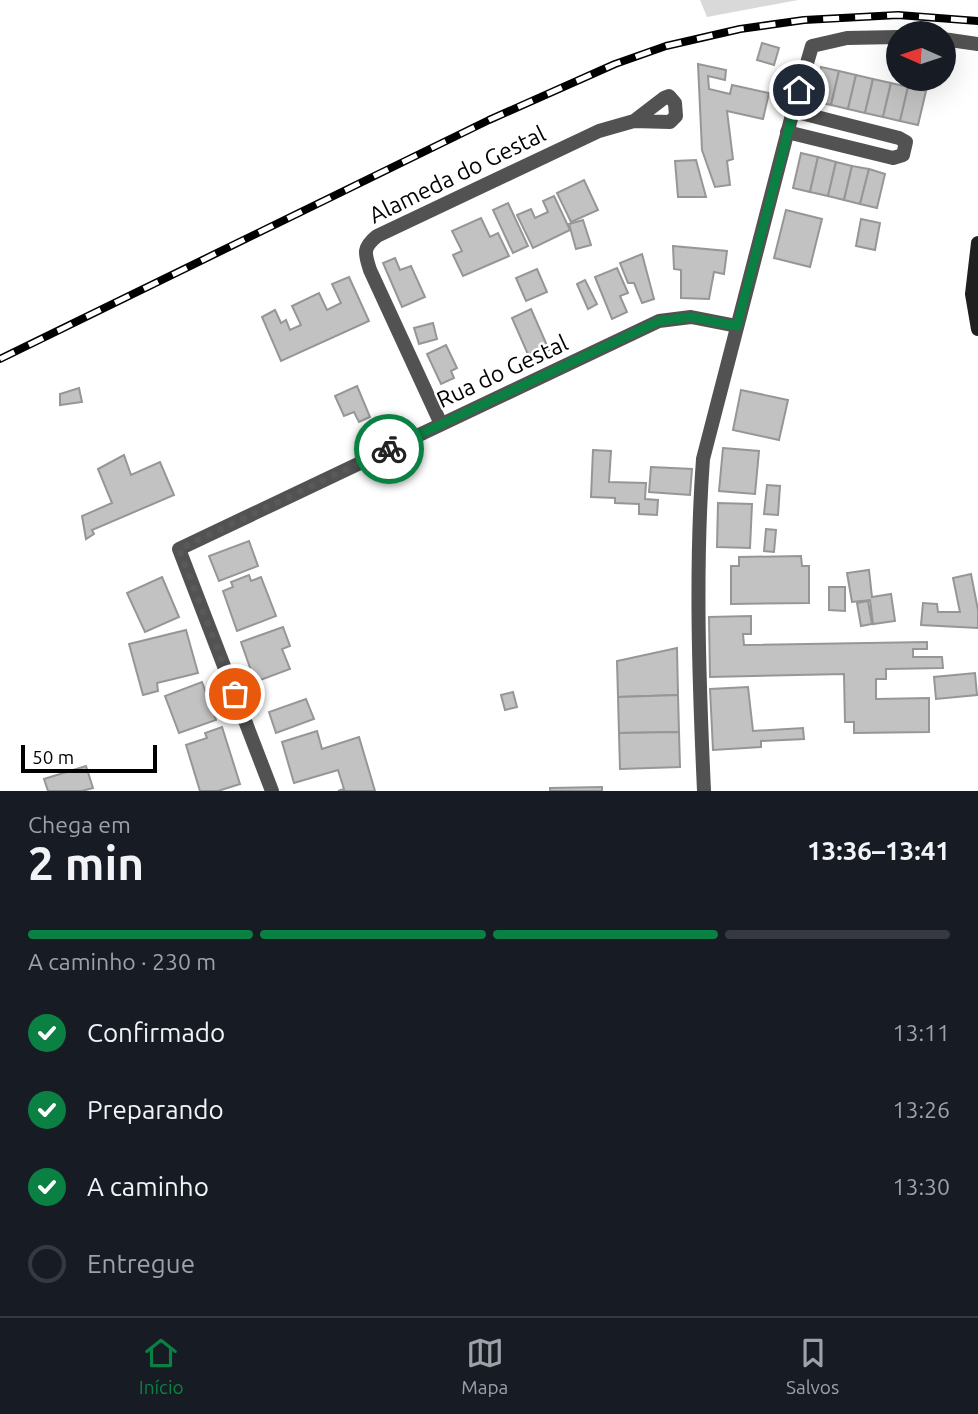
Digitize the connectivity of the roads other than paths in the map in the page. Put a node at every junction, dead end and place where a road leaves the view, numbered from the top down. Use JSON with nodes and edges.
{"nodes":[{"id":1,"x":886,"y":37,"type":"edge"},
{"id":2,"x":956,"y":41,"type":"edge"},
{"id":3,"x":978,"y":44,"type":"edge"},
{"id":4,"x":793,"y":111,"type":"junction"},
{"id":5,"x":634,"y":121,"type":"dead end"},
{"id":6,"x":788,"y":132,"type":"junction"},
{"id":7,"x":978,"y":243,"type":"edge"},
{"id":8,"x":737,"y":326,"type":"junction"},
{"id":9,"x":978,"y":329,"type":"edge"},
{"id":10,"x":441,"y":424,"type":"junction"},
{"id":11,"x":272,"y":791,"type":"edge"},
{"id":12,"x":704,"y":791,"type":"edge"}],
"edges":[{"from":1,"to":4,"type":"street"},
{"from":2,"to":3,"type":"street"},
{"from":4,"to":6,"type":"street"},
{"from":4,"to":6,"type":"street"},
{"from":5,"to":10,"type":"street","name":"Alameda do Gestal"},
{"from":6,"to":8,"type":"street"},
{"from":7,"to":9,"type":"main road"},
{"from":8,"to":10,"type":"street","name":"Rua do Gestal"},
{"from":8,"to":12,"type":"street"},
{"from":10,"to":11,"type":"street","name":"Rua do Gestal"}]}
